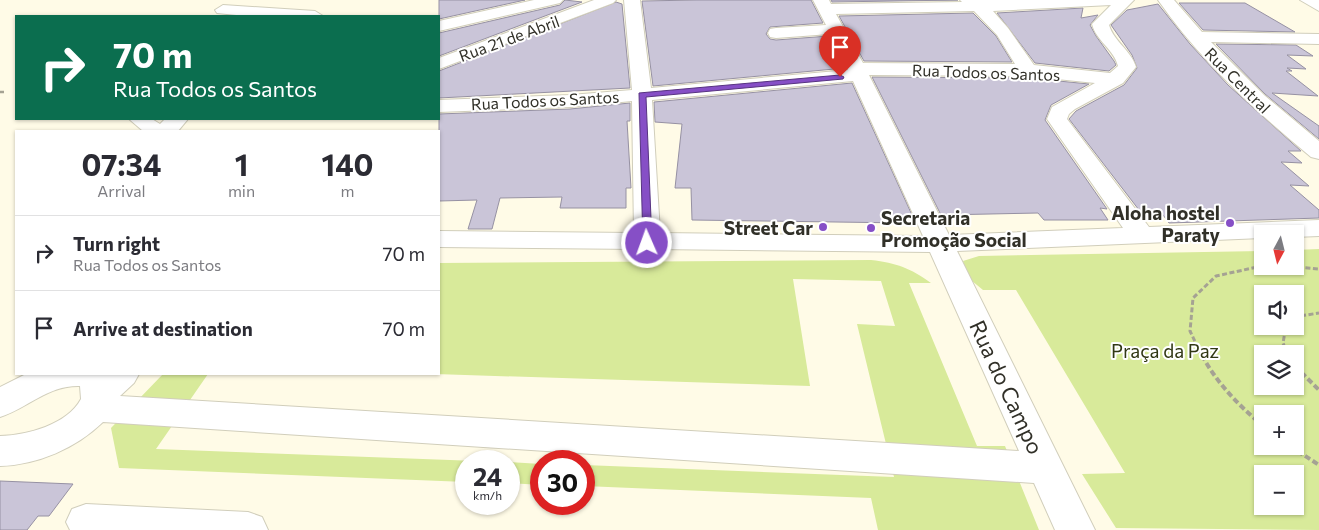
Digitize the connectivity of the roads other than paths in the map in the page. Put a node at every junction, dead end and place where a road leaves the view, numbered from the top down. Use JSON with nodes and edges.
{"nodes":[{"id":1,"x":238,"y":0,"type":"edge"},
{"id":2,"x":555,"y":0,"type":"edge"},
{"id":3,"x":608,"y":0,"type":"edge"},
{"id":4,"x":632,"y":0,"type":"edge"},
{"id":5,"x":1118,"y":0,"type":"edge"},
{"id":6,"x":1126,"y":0,"type":"edge"},
{"id":7,"x":1166,"y":0,"type":"edge"},
{"id":8,"x":1308,"y":0,"type":"edge"},
{"id":9,"x":973,"y":3,"type":"edge"},
{"id":10,"x":824,"y":5,"type":"edge"},
{"id":11,"x":1319,"y":6,"type":"edge"},
{"id":12,"x":218,"y":13,"type":"edge"},
{"id":13,"x":282,"y":15,"type":"edge"},
{"id":14,"x":440,"y":26,"type":"edge"},
{"id":15,"x":836,"y":30,"type":"junction"},
{"id":16,"x":776,"y":33,"type":"dead end"},
{"id":17,"x":1195,"y":37,"type":"junction"},
{"id":18,"x":1319,"y":40,"type":"edge"},
{"id":19,"x":440,"y":64,"type":"edge"},
{"id":20,"x":1028,"y":70,"type":"junction"},
{"id":21,"x":858,"y":72,"type":"junction"},
{"id":22,"x":1116,"y":79,"type":"junction"},
{"id":23,"x":642,"y":94,"type":"junction"},
{"id":24,"x":440,"y":106,"type":"edge"},
{"id":25,"x":140,"y":120,"type":"edge"},
{"id":26,"x":177,"y":120,"type":"edge"},
{"id":27,"x":155,"y":130,"type":"edge"},
{"id":28,"x":167,"y":130,"type":"edge"},
{"id":29,"x":1319,"y":152,"type":"edge"},
{"id":30,"x":1319,"y":228,"type":"edge"},
{"id":31,"x":1141,"y":235,"type":"junction"},
{"id":32,"x":440,"y":239,"type":"edge"},
{"id":33,"x":647,"y":243,"type":"junction"},
{"id":34,"x":939,"y":244,"type":"junction"},
{"id":35,"x":82,"y":375,"type":"edge"},
{"id":36,"x":48,"y":376,"type":"edge"},
{"id":37,"x":105,"y":392,"type":"edge"},
{"id":38,"x":0,"y":404,"type":"edge"},
{"id":39,"x":0,"y":451,"type":"edge"},
{"id":40,"x":1045,"y":468,"type":"junction"},
{"id":41,"x":86,"y":522,"type":"dead end"},
{"id":42,"x":248,"y":530,"type":"edge"},
{"id":43,"x":1075,"y":530,"type":"edge"}],
"edges":[{"from":1,"to":12,"type":"street"},
{"from":2,"to":14,"type":"street"},
{"from":3,"to":19,"type":"street","name":"Rua 21 de Abril"},
{"from":4,"to":23,"type":"street"},
{"from":5,"to":9,"type":"street"},
{"from":6,"to":22,"type":"street"},
{"from":7,"to":17,"type":"street","name":"Rua Central"},
{"from":8,"to":11,"type":"street"},
{"from":9,"to":10,"type":"street"},
{"from":9,"to":20,"type":"street"},
{"from":10,"to":15,"type":"street","name":"Rua do Campo"},
{"from":12,"to":13,"type":"street"},
{"from":15,"to":16,"type":"street"},
{"from":15,"to":21,"type":"street","name":"Rua do Campo"},
{"from":17,"to":18,"type":"street"},
{"from":17,"to":29,"type":"street","name":"Rua Central"},
{"from":20,"to":21,"type":"street","name":"Rua Todos os Santos"},
{"from":20,"to":22,"type":"street","name":"Rua Todos os Santos"},
{"from":21,"to":23,"type":"street","name":"Rua Todos os Santos"},
{"from":21,"to":34,"type":"street","name":"Rua do Campo"},
{"from":22,"to":31,"type":"street"},
{"from":23,"to":24,"type":"street","name":"Rua Todos os Santos"},
{"from":23,"to":33,"type":"street"},
{"from":25,"to":27,"type":"street"},
{"from":26,"to":28,"type":"street"},
{"from":30,"to":31,"type":"street"},
{"from":31,"to":34,"type":"street"},
{"from":32,"to":33,"type":"street"},
{"from":33,"to":34,"type":"street"},
{"from":34,"to":40,"type":"street","name":"Rua do Campo"},
{"from":35,"to":37,"type":"street"},
{"from":36,"to":38,"type":"street"},
{"from":37,"to":39,"type":"street"},
{"from":37,"to":40,"type":"street"},
{"from":40,"to":43,"type":"street","name":"Rua do Campo"},
{"from":41,"to":42,"type":"street"}]}
